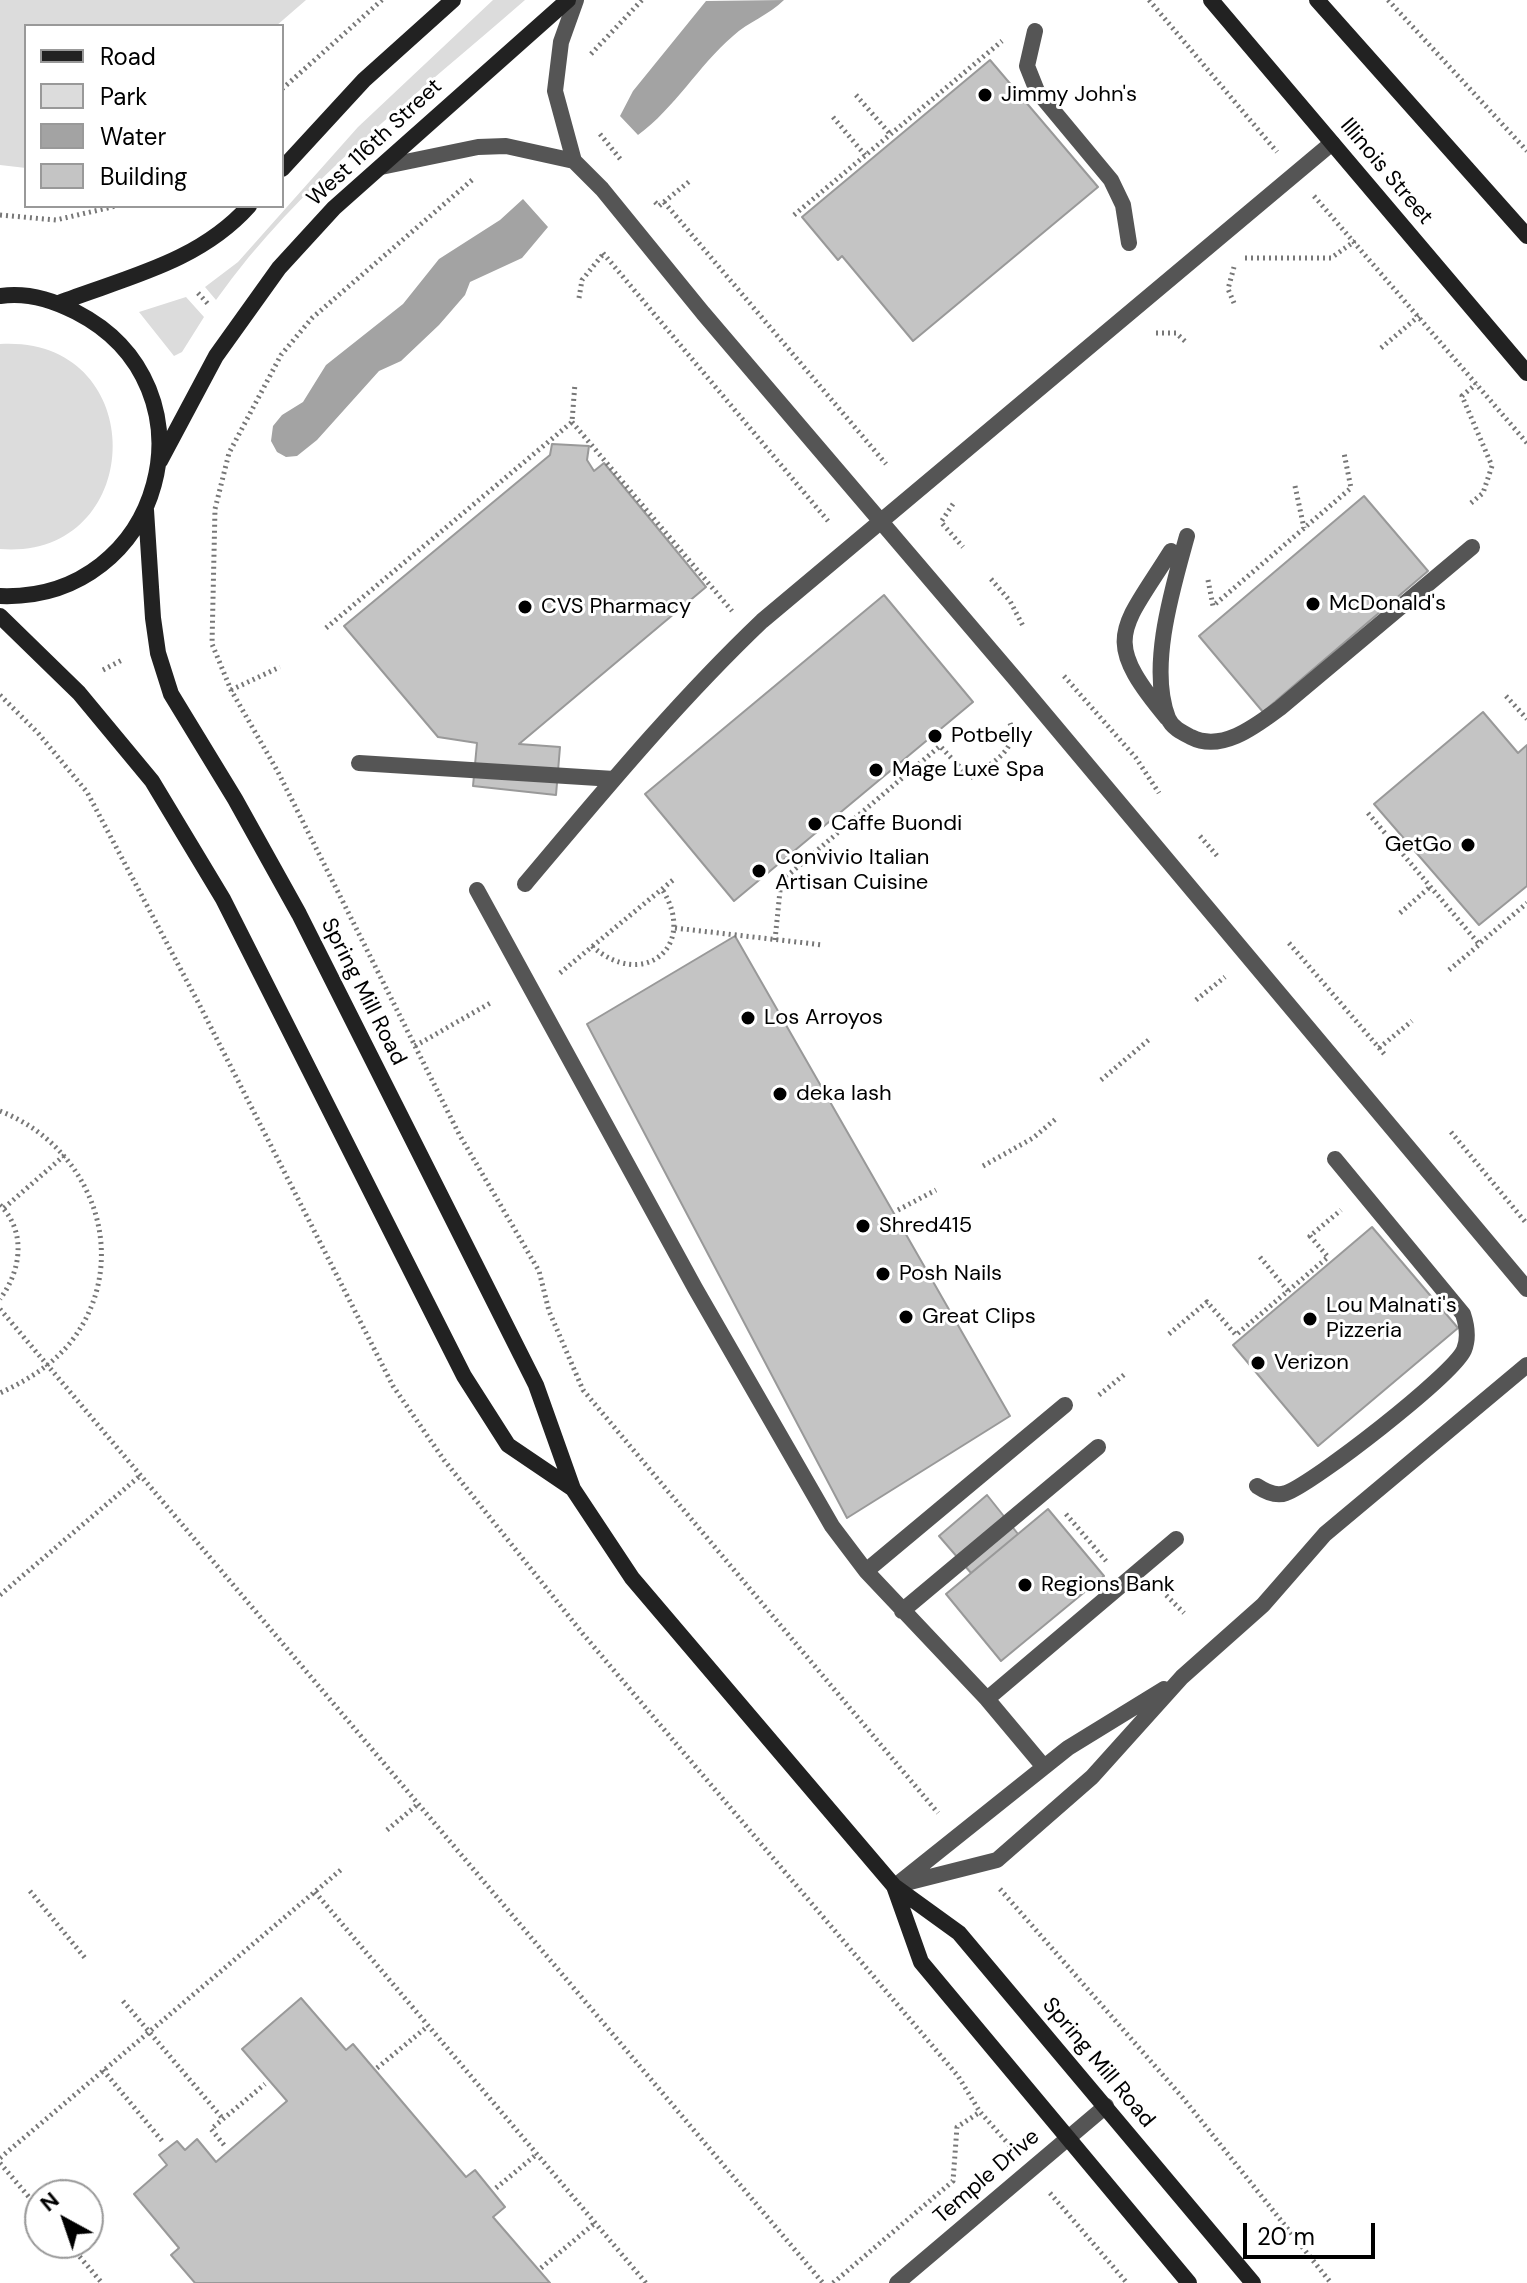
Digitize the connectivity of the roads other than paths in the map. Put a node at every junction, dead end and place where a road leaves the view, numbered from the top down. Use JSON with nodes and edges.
{"nodes":[{"id":1,"x":453,"y":0,"type":"edge"},
{"id":2,"x":568,"y":0,"type":"edge"},
{"id":3,"x":576,"y":0,"type":"edge"},
{"id":4,"x":1211,"y":0,"type":"edge"},
{"id":5,"x":1317,"y":0,"type":"edge"},
{"id":6,"x":1035,"y":31,"type":"dead end"},
{"id":7,"x":1332,"y":143,"type":"junction"},
{"id":8,"x":574,"y":161,"type":"junction"},
{"id":9,"x":284,"y":167,"type":"edge"},
{"id":10,"x":381,"y":167,"type":"junction"},
{"id":11,"x":247,"y":208,"type":"edge"},
{"id":12,"x":1527,"y":236,"type":"edge"},
{"id":13,"x":1129,"y":243,"type":"dead end"},
{"id":14,"x":3,"y":293,"type":"edge"},
{"id":15,"x":59,"y":303,"type":"junction"},
{"id":16,"x":1527,"y":373,"type":"edge"},
{"id":17,"x":160,"y":461,"type":"junction"},
{"id":18,"x":146,"y":510,"type":"junction"},
{"id":19,"x":880,"y":521,"type":"junction"},
{"id":20,"x":1187,"y":536,"type":"dead end"},
{"id":21,"x":1472,"y":547,"type":"dead end"},
{"id":22,"x":1171,"y":551,"type":"dead end"},
{"id":23,"x":0,"y":596,"type":"edge"},
{"id":24,"x":0,"y":616,"type":"edge"},
{"id":25,"x":1168,"y":720,"type":"junction"},
{"id":26,"x":359,"y":763,"type":"dead end"},
{"id":27,"x":614,"y":779,"type":"junction"},
{"id":28,"x":525,"y":884,"type":"dead end"},
{"id":29,"x":477,"y":890,"type":"dead end"},
{"id":30,"x":1335,"y":1159,"type":"dead end"},
{"id":31,"x":1527,"y":1289,"type":"edge"},
{"id":32,"x":1527,"y":1365,"type":"edge"},
{"id":33,"x":1065,"y":1405,"type":"dead end"},
{"id":34,"x":1098,"y":1447,"type":"dead end"},
{"id":35,"x":1257,"y":1486,"type":"dead end"},
{"id":36,"x":573,"y":1489,"type":"junction"},
{"id":37,"x":1176,"y":1539,"type":"dead end"},
{"id":38,"x":866,"y":1571,"type":"junction"},
{"id":39,"x":902,"y":1611,"type":"junction"},
{"id":40,"x":1182,"y":1677,"type":"junction"},
{"id":41,"x":987,"y":1699,"type":"junction"},
{"id":42,"x":1044,"y":1767,"type":"junction"},
{"id":43,"x":894,"y":1886,"type":"junction"},
{"id":44,"x":1106,"y":2106,"type":"junction"},
{"id":45,"x":1066,"y":2138,"type":"junction"},
{"id":46,"x":897,"y":2283,"type":"edge"},
{"id":47,"x":1189,"y":2283,"type":"edge"},
{"id":48,"x":1253,"y":2283,"type":"edge"}],
"edges":[{"from":1,"to":9,"type":"street","name":"West 116th Street"},
{"from":2,"to":10,"type":"street","name":"West 116th Street"},
{"from":3,"to":8,"type":"street"},
{"from":4,"to":7,"type":"street","name":"Illinois Street"},
{"from":5,"to":12,"type":"street"},
{"from":6,"to":13,"type":"street"},
{"from":7,"to":16,"type":"street","name":"Illinois Street"},
{"from":7,"to":19,"type":"street"},
{"from":8,"to":10,"type":"street"},
{"from":8,"to":19,"type":"street"},
{"from":10,"to":17,"type":"street","name":"West 116th Street"},
{"from":11,"to":15,"type":"street"},
{"from":14,"to":15,"type":"street"},
{"from":15,"to":17,"type":"street"},
{"from":17,"to":18,"type":"street"},
{"from":18,"to":23,"type":"street"},
{"from":18,"to":36,"type":"street","name":"Spring Mill Road"},
{"from":19,"to":27,"type":"street"},
{"from":19,"to":31,"type":"street"},
{"from":20,"to":25,"type":"street"},
{"from":21,"to":25,"type":"street"},
{"from":22,"to":25,"type":"street"},
{"from":24,"to":36,"type":"street","name":"Spring Mill Road"},
{"from":26,"to":27,"type":"street"},
{"from":27,"to":28,"type":"street"},
{"from":29,"to":38,"type":"street"},
{"from":30,"to":35,"type":"street"},
{"from":32,"to":40,"type":"street"},
{"from":33,"to":38,"type":"street"},
{"from":34,"to":39,"type":"street"},
{"from":36,"to":43,"type":"street","name":"Spring Mill Road"},
{"from":37,"to":41,"type":"street"},
{"from":38,"to":39,"type":"street"},
{"from":39,"to":41,"type":"street"},
{"from":40,"to":42,"type":"street"},
{"from":40,"to":43,"type":"street"},
{"from":41,"to":42,"type":"street"},
{"from":42,"to":43,"type":"street"},
{"from":43,"to":44,"type":"street","name":"Spring Mill Road"},
{"from":43,"to":45,"type":"street","name":"Spring Mill Road"},
{"from":44,"to":45,"type":"street","name":"Temple Drive"},
{"from":44,"to":48,"type":"street","name":"Spring Mill Road"},
{"from":45,"to":46,"type":"street","name":"Temple Drive"},
{"from":45,"to":47,"type":"street","name":"Spring Mill Road"}]}
